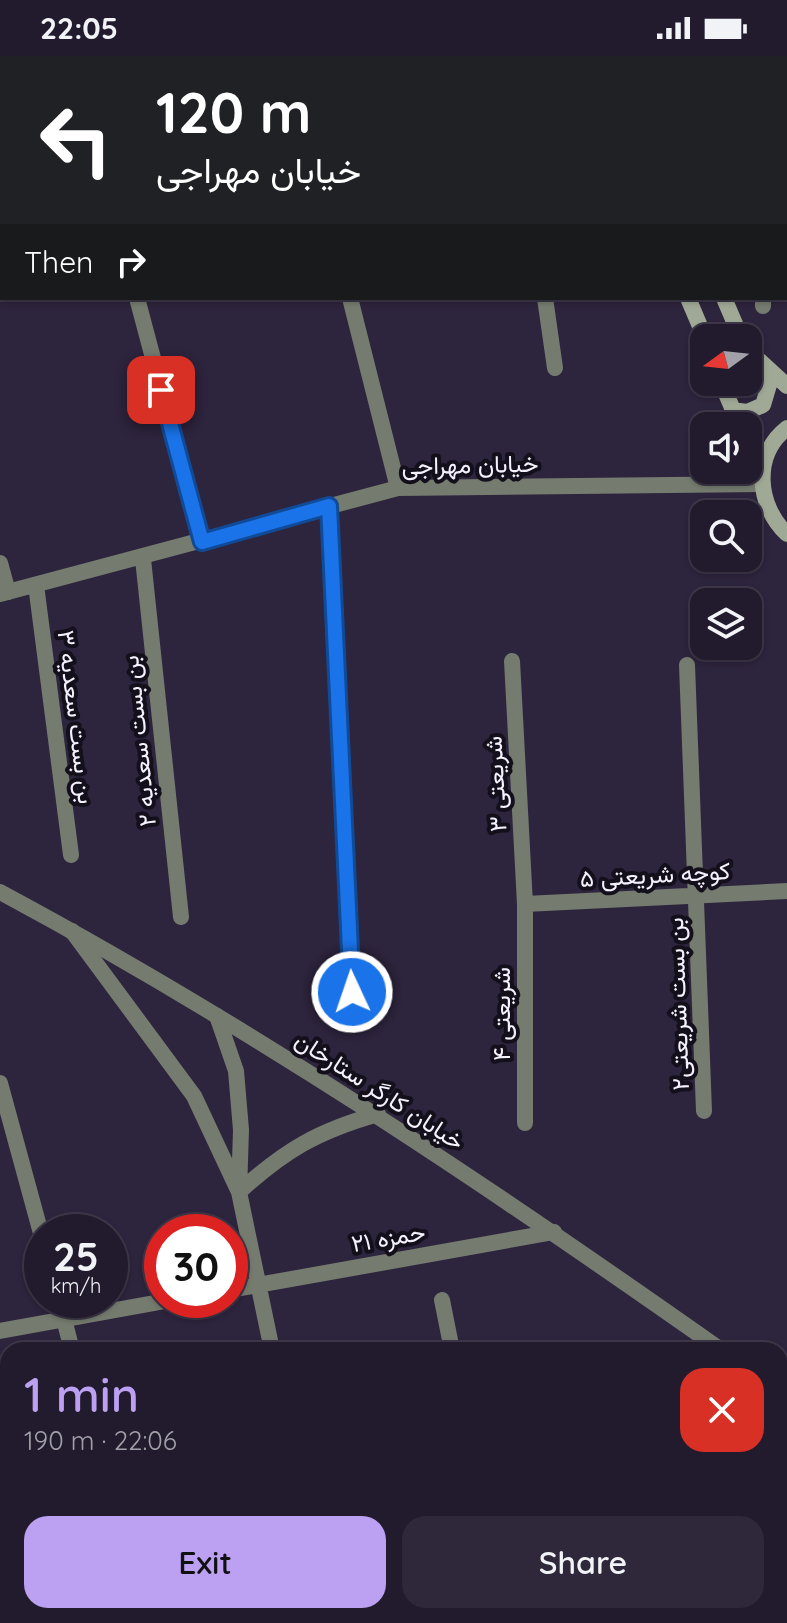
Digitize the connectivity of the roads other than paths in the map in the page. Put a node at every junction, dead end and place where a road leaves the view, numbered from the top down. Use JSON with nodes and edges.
{"nodes":[{"id":1,"x":138,"y":300,"type":"edge"},
{"id":2,"x":351,"y":300,"type":"edge"},
{"id":3,"x":545,"y":300,"type":"edge"},
{"id":4,"x":689,"y":300,"type":"edge"},
{"id":5,"x":725,"y":300,"type":"edge"},
{"id":6,"x":699,"y":324,"type":"edge"},
{"id":7,"x":735,"y":324,"type":"edge"},
{"id":8,"x":762,"y":365,"type":"edge"},
{"id":9,"x":555,"y":368,"type":"dead end"},
{"id":10,"x":772,"y":375,"type":"junction"},
{"id":11,"x":787,"y":386,"type":"edge"},
{"id":12,"x":726,"y":396,"type":"edge"},
{"id":13,"x":732,"y":410,"type":"joint"},
{"id":14,"x":787,"y":428,"type":"edge"},
{"id":15,"x":762,"y":476,"type":"joint"},
{"id":16,"x":690,"y":478,"type":"edge"},
{"id":17,"x":398,"y":488,"type":"junction"},
{"id":18,"x":329,"y":506,"type":"junction"},
{"id":19,"x":787,"y":534,"type":"edge"},
{"id":20,"x":202,"y":542,"type":"junction"},
{"id":21,"x":143,"y":559,"type":"junction"},
{"id":22,"x":0,"y":563,"type":"edge"},
{"id":23,"x":36,"y":585,"type":"junction"},
{"id":24,"x":4,"y":593,"type":"edge"},
{"id":25,"x":512,"y":661,"type":"dead end"},
{"id":26,"x":687,"y":665,"type":"dead end"},
{"id":27,"x":71,"y":855,"type":"dead end"},
{"id":28,"x":787,"y":891,"type":"edge"},
{"id":29,"x":0,"y":892,"type":"edge"},
{"id":30,"x":698,"y":896,"type":"junction"},
{"id":31,"x":525,"y":904,"type":"junction"},
{"id":32,"x":181,"y":917,"type":"dead end"},
{"id":33,"x":71,"y":930,"type":"junction"},
{"id":34,"x":352,"y":992,"type":"dead end"},
{"id":35,"x":217,"y":1016,"type":"junction"},
{"id":36,"x":0,"y":1083,"type":"edge"},
{"id":37,"x":704,"y":1111,"type":"dead end"},
{"id":38,"x":378,"y":1114,"type":"junction"},
{"id":39,"x":525,"y":1123,"type":"dead end"},
{"id":40,"x":239,"y":1192,"type":"junction"},
{"id":41,"x":36,"y":1214,"type":"edge"},
{"id":42,"x":554,"y":1232,"type":"junction"},
{"id":43,"x":260,"y":1284,"type":"junction"},
{"id":44,"x":248,"y":1286,"type":"edge"},
{"id":45,"x":442,"y":1300,"type":"dead end"},
{"id":46,"x":144,"y":1305,"type":"edge"},
{"id":47,"x":64,"y":1319,"type":"junction"},
{"id":48,"x":0,"y":1331,"type":"edge"},
{"id":49,"x":70,"y":1342,"type":"edge"},
{"id":50,"x":271,"y":1342,"type":"edge"},
{"id":51,"x":450,"y":1342,"type":"edge"},
{"id":52,"x":710,"y":1342,"type":"edge"}],
"edges":[{"from":1,"to":20,"type":"street"},
{"from":2,"to":17,"type":"street"},
{"from":3,"to":9,"type":"street"},
{"from":4,"to":6,"type":"main road"},
{"from":5,"to":7,"type":"main road"},
{"from":8,"to":10,"type":"main road"},
{"from":10,"to":11,"type":"main road"},
{"from":10,"to":13,"type":"main road"},
{"from":12,"to":13,"type":"main road"},
{"from":14,"to":15,"type":"main road"},
{"from":15,"to":19,"type":"main road"},
{"from":16,"to":17,"type":"street","name":"خیابان مهراجی"},
{"from":17,"to":18,"type":"street","name":"خیابان مهراجی"},
{"from":18,"to":20,"type":"street","name":"خیابان مهراجی"},
{"from":18,"to":34,"type":"street"},
{"from":20,"to":21,"type":"street","name":"خیابان مهراجی"},
{"from":21,"to":23,"type":"street","name":"خیابان مهراجی"},
{"from":21,"to":32,"type":"street","name":"بن بست سعدیه ۲"},
{"from":22,"to":24,"type":"street"},
{"from":23,"to":24,"type":"street","name":"خیابان مهراجی"},
{"from":23,"to":27,"type":"street","name":"بن بست سعدیه ۳"},
{"from":25,"to":31,"type":"street","name":"شریعتی ۳"},
{"from":26,"to":30,"type":"street","name":"بن بست شریعتی۲"},
{"from":28,"to":30,"type":"street","name":"۵ کوچه شریعتی"},
{"from":29,"to":33,"type":"street","name":"خیابان کارگر ستارخان"},
{"from":30,"to":31,"type":"street","name":"۵ کوچه شریعتی"},
{"from":30,"to":37,"type":"street","name":"بن بست شریعتی۲"},
{"from":31,"to":39,"type":"street","name":"شریعتی ۴"},
{"from":33,"to":35,"type":"street","name":"خیابان کارگر ستارخان"},
{"from":33,"to":40,"type":"street"},
{"from":35,"to":38,"type":"street","name":"خیابان کارگر ستارخان"},
{"from":35,"to":40,"type":"street"},
{"from":36,"to":41,"type":"street"},
{"from":38,"to":40,"type":"street"},
{"from":38,"to":42,"type":"street","name":"خیابان کارگر ستارخان"},
{"from":40,"to":43,"type":"street"},
{"from":42,"to":43,"type":"street","name":"حمزه ۲۱"},
{"from":42,"to":52,"type":"street","name":"خیابان کارگر ستارخان"},
{"from":43,"to":44,"type":"street","name":"حمزه ۲۱"},
{"from":43,"to":50,"type":"street"},
{"from":45,"to":51,"type":"street"},
{"from":46,"to":47,"type":"street"},
{"from":47,"to":48,"type":"street"},
{"from":47,"to":49,"type":"street"}]}
